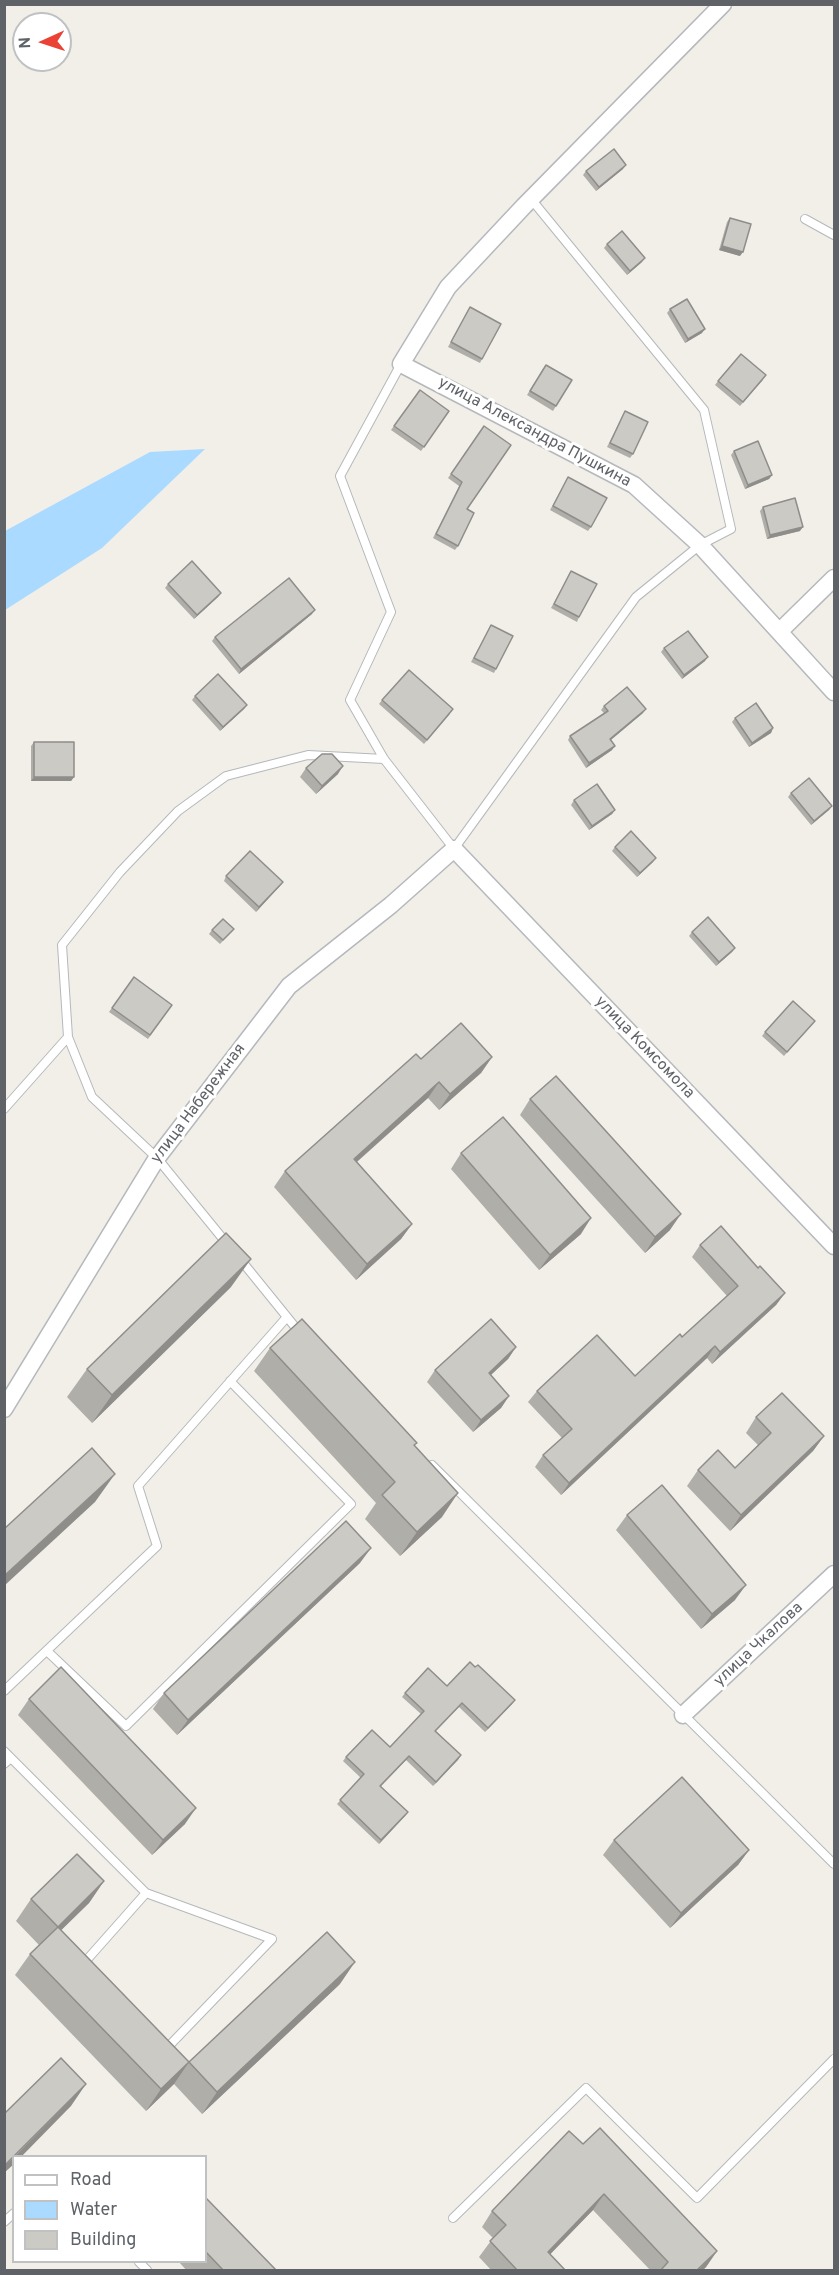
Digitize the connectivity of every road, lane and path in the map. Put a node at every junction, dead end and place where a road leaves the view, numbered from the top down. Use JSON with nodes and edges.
{"nodes":[{"id":1,"x":723,"y":4,"type":"edge"},
{"id":2,"x":531,"y":199,"type":"junction"},
{"id":3,"x":805,"y":219,"type":"dead end"},
{"id":4,"x":834,"y":235,"type":"edge"},
{"id":5,"x":401,"y":364,"type":"junction"},
{"id":6,"x":700,"y":545,"type":"junction"},
{"id":7,"x":834,"y":578,"type":"edge"},
{"id":8,"x":780,"y":631,"type":"junction"},
{"id":9,"x":834,"y":693,"type":"edge"},
{"id":10,"x":384,"y":759,"type":"junction"},
{"id":11,"x":454,"y":849,"type":"junction"},
{"id":12,"x":68,"y":1037,"type":"junction"},
{"id":13,"x":4,"y":1109,"type":"edge"},
{"id":14,"x":157,"y":1158,"type":"junction"},
{"id":15,"x":834,"y":1246,"type":"edge"},
{"id":16,"x":287,"y":1317,"type":"junction"},
{"id":17,"x":307,"y":1341,"type":"edge"},
{"id":18,"x":230,"y":1381,"type":"junction"},
{"id":19,"x":4,"y":1409,"type":"edge"},
{"id":20,"x":424,"y":1458,"type":"edge"},
{"id":21,"x":834,"y":1574,"type":"edge"},
{"id":22,"x":47,"y":1651,"type":"junction"},
{"id":23,"x":4,"y":1691,"type":"edge"},
{"id":24,"x":683,"y":1715,"type":"junction"},
{"id":25,"x":7,"y":1758,"type":"edge"},
{"id":26,"x":834,"y":1864,"type":"edge"},
{"id":27,"x":146,"y":1893,"type":"junction"},
{"id":28,"x":92,"y":1972,"type":"edge"},
{"id":29,"x":159,"y":2039,"type":"edge"},
{"id":30,"x":834,"y":2059,"type":"edge"},
{"id":31,"x":453,"y":2218,"type":"dead end"}],
"edges":[{"from":1,"to":2,"type":"street"},
{"from":2,"to":5,"type":"street"},
{"from":2,"to":6,"type":"lane"},
{"from":3,"to":4,"type":"lane"},
{"from":5,"to":6,"type":"street","name":"улица Александра Пушкина"},
{"from":5,"to":10,"type":"lane"},
{"from":6,"to":8,"type":"street","name":"улица Александра Пушкина"},
{"from":6,"to":11,"type":"lane"},
{"from":7,"to":8,"type":"street"},
{"from":8,"to":9,"type":"street","name":"улица Александра Пушкина"},
{"from":10,"to":11,"type":"lane"},
{"from":10,"to":12,"type":"lane"},
{"from":11,"to":14,"type":"street","name":"улица Набережная"},
{"from":11,"to":15,"type":"street","name":"улица Комсомола"},
{"from":12,"to":13,"type":"lane"},
{"from":12,"to":14,"type":"lane"},
{"from":14,"to":16,"type":"lane"},
{"from":14,"to":19,"type":"street","name":"улица Набережная"},
{"from":16,"to":17,"type":"lane"},
{"from":16,"to":18,"type":"lane"},
{"from":18,"to":22,"type":"lane"},
{"from":18,"to":22,"type":"lane"},
{"from":20,"to":24,"type":"lane"},
{"from":21,"to":24,"type":"street","name":"улица Чкалова"},
{"from":22,"to":23,"type":"lane"},
{"from":24,"to":26,"type":"lane"},
{"from":25,"to":27,"type":"lane"},
{"from":27,"to":28,"type":"lane"},
{"from":27,"to":29,"type":"lane"},
{"from":30,"to":31,"type":"lane"}]}
